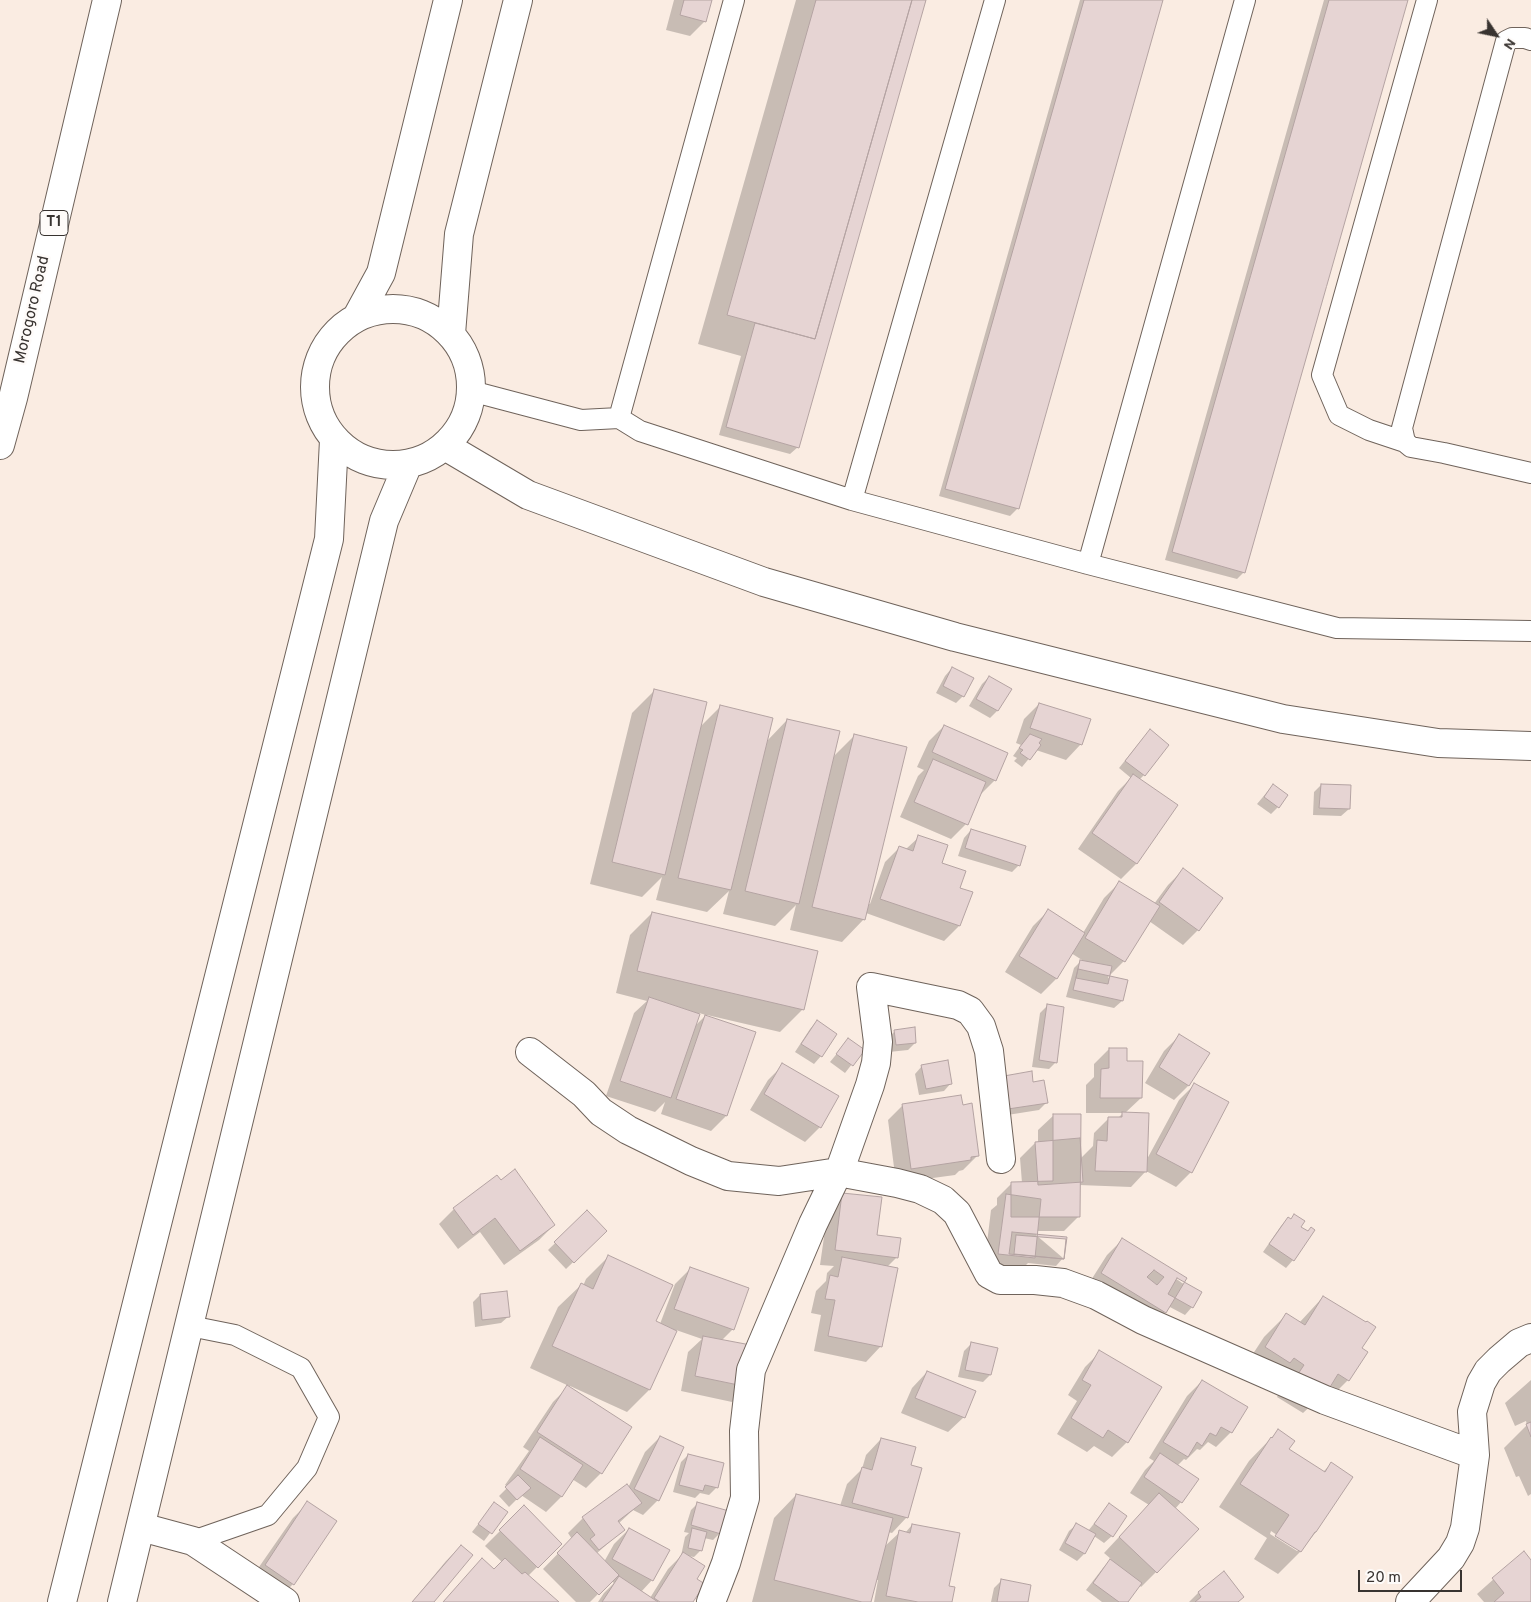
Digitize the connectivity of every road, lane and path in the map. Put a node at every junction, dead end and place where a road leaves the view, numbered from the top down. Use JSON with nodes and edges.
{"nodes":[{"id":1,"x":107,"y":0,"type":"edge"},
{"id":2,"x":448,"y":0,"type":"edge"},
{"id":3,"x":518,"y":0,"type":"edge"},
{"id":4,"x":734,"y":0,"type":"edge"},
{"id":5,"x":995,"y":0,"type":"edge"},
{"id":6,"x":1245,"y":0,"type":"edge"},
{"id":7,"x":1427,"y":0,"type":"edge"},
{"id":8,"x":1531,"y":40,"type":"edge"},
{"id":9,"x":358,"y":316,"type":"junction"},
{"id":10,"x":451,"y":334,"type":"junction"},
{"id":11,"x":471,"y":391,"type":"junction"},
{"id":12,"x":619,"y":418,"type":"junction"},
{"id":13,"x":334,"y":440,"type":"junction"},
{"id":14,"x":1405,"y":442,"type":"junction"},
{"id":15,"x":0,"y":445,"type":"edge"},
{"id":16,"x":445,"y":446,"type":"junction"},
{"id":17,"x":408,"y":464,"type":"junction"},
{"id":18,"x":1531,"y":473,"type":"edge"},
{"id":19,"x":852,"y":500,"type":"junction"},
{"id":20,"x":1088,"y":564,"type":"junction"},
{"id":21,"x":1531,"y":631,"type":"edge"},
{"id":22,"x":1531,"y":746,"type":"edge"},
{"id":23,"x":530,"y":1052,"type":"dead end"},
{"id":24,"x":1001,"y":1159,"type":"dead end"},
{"id":25,"x":838,"y":1172,"type":"junction"},
{"id":26,"x":190,"y":1326,"type":"junction"},
{"id":27,"x":1531,"y":1338,"type":"edge"},
{"id":28,"x":1475,"y":1455,"type":"junction"},
{"id":29,"x":141,"y":1527,"type":"junction"},
{"id":30,"x":193,"y":1541,"type":"junction"},
{"id":31,"x":62,"y":1602,"type":"edge"},
{"id":32,"x":122,"y":1602,"type":"edge"},
{"id":33,"x":285,"y":1602,"type":"edge"},
{"id":34,"x":711,"y":1602,"type":"edge"},
{"id":35,"x":1410,"y":1602,"type":"edge"}],
"edges":[{"from":1,"to":15,"type":"main road","name":"Morogoro Road","number":"T1"},
{"from":2,"to":9,"type":"main road"},
{"from":3,"to":10,"type":"main road"},
{"from":4,"to":12,"type":"lane"},
{"from":5,"to":19,"type":"lane"},
{"from":6,"to":20,"type":"lane"},
{"from":7,"to":14,"type":"lane"},
{"from":8,"to":14,"type":"lane"},
{"from":9,"to":10,"type":"main road"},
{"from":9,"to":13,"type":"main road"},
{"from":10,"to":11,"type":"main road"},
{"from":11,"to":12,"type":"lane"},
{"from":11,"to":16,"type":"main road"},
{"from":12,"to":19,"type":"lane"},
{"from":13,"to":17,"type":"main road"},
{"from":13,"to":31,"type":"main road"},
{"from":14,"to":18,"type":"lane"},
{"from":16,"to":17,"type":"main road"},
{"from":16,"to":22,"type":"main road"},
{"from":17,"to":26,"type":"main road"},
{"from":19,"to":20,"type":"lane"},
{"from":20,"to":21,"type":"lane"},
{"from":23,"to":25,"type":"main road"},
{"from":24,"to":25,"type":"main road"},
{"from":25,"to":28,"type":"main road"},
{"from":25,"to":34,"type":"main road"},
{"from":26,"to":29,"type":"main road"},
{"from":26,"to":30,"type":"lane"},
{"from":27,"to":28,"type":"main road"},
{"from":28,"to":35,"type":"main road"},
{"from":29,"to":30,"type":"main road"},
{"from":29,"to":32,"type":"main road"},
{"from":30,"to":33,"type":"main road"}]}
